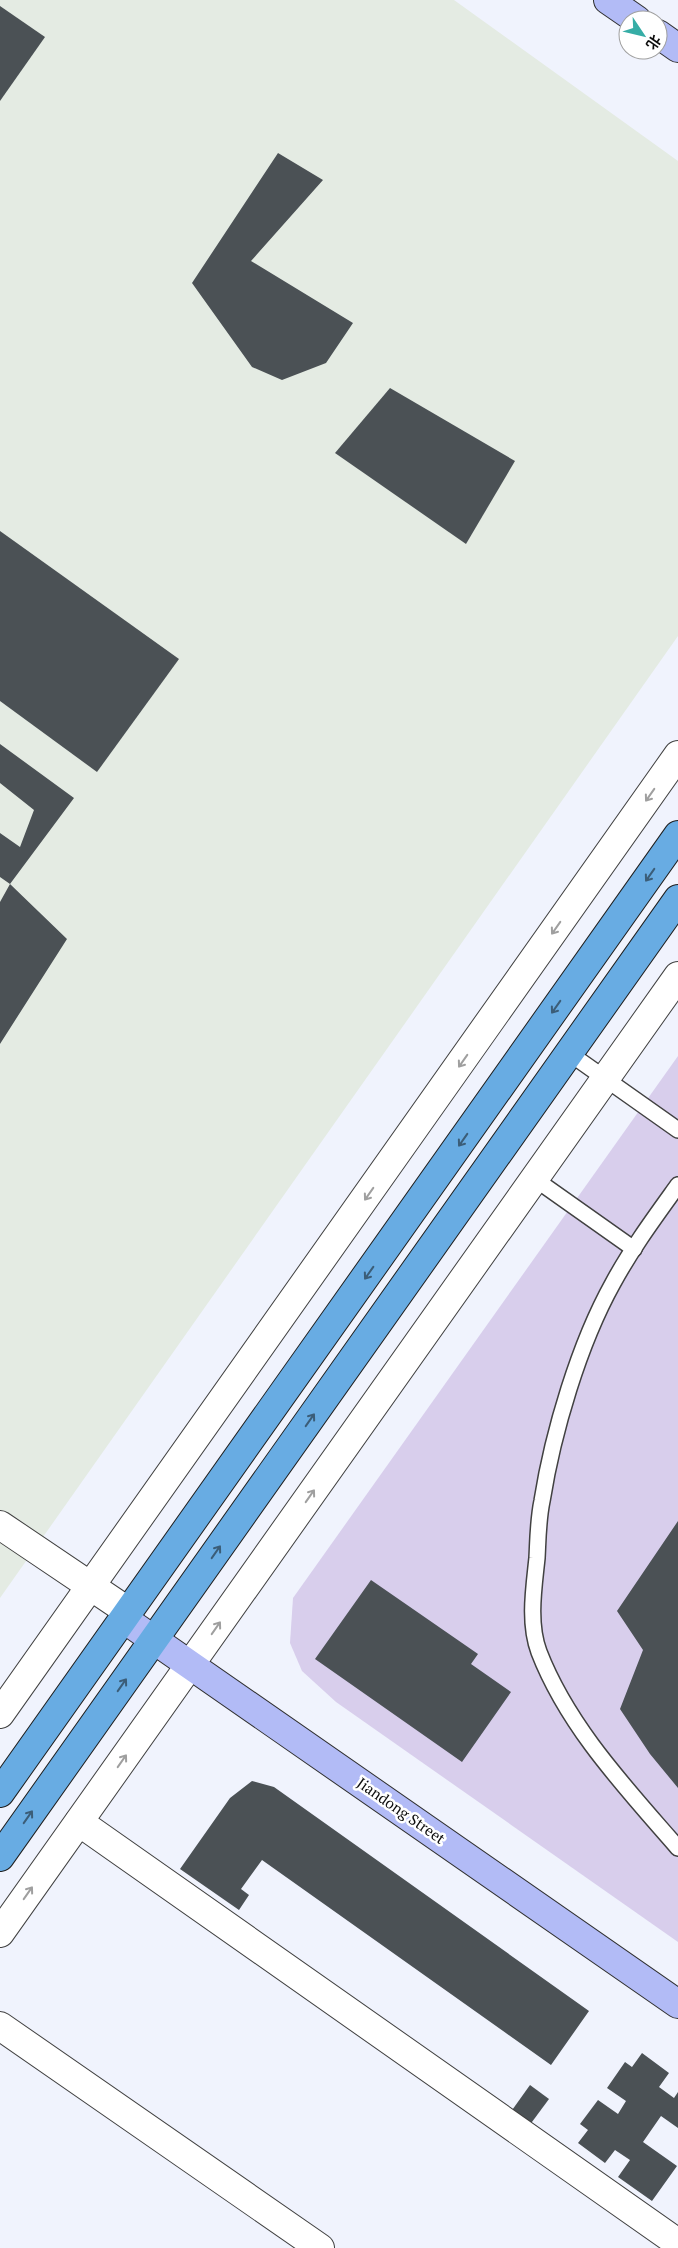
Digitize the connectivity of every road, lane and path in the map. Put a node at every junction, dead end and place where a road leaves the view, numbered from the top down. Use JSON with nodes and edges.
{"nodes":[{"id":1,"x":608,"y":0,"type":"edge"},
{"id":2,"x":622,"y":10,"type":"edge"},
{"id":3,"x":678,"y":755,"type":"edge"},
{"id":4,"x":678,"y":835,"type":"edge"},
{"id":5,"x":678,"y":899,"type":"edge"},
{"id":6,"x":678,"y":976,"type":"edge"},
{"id":7,"x":569,"y":1053,"type":"junction"},
{"id":8,"x":605,"y":1079,"type":"junction"},
{"id":9,"x":678,"y":1130,"type":"edge"},
{"id":10,"x":535,"y":1179,"type":"junction"},
{"id":11,"x":678,"y":1185,"type":"edge"},
{"id":12,"x":634,"y":1249,"type":"junction"},
{"id":13,"x":0,"y":1525,"type":"edge"},
{"id":14,"x":91,"y":1587,"type":"junction"},
{"id":15,"x":126,"y":1616,"type":"junction"},
{"id":16,"x":154,"y":1640,"type":"junction"},
{"id":17,"x":190,"y":1665,"type":"junction"},
{"id":18,"x":0,"y":1714,"type":"edge"},
{"id":19,"x":0,"y":1793,"type":"edge"},
{"id":20,"x":79,"y":1822,"type":"junction"},
{"id":21,"x":678,"y":1848,"type":"edge"},
{"id":22,"x":0,"y":1857,"type":"edge"},
{"id":23,"x":0,"y":1933,"type":"edge"},
{"id":24,"x":678,"y":2004,"type":"edge"},
{"id":25,"x":0,"y":2026,"type":"edge"},
{"id":26,"x":678,"y":2243,"type":"edge"},
{"id":27,"x":320,"y":2248,"type":"edge"}],
"edges":[{"from":1,"to":2,"type":"street"},
{"from":3,"to":14,"type":"street","one_way":true},
{"from":4,"to":15,"type":"highway","one_way":true},
{"from":5,"to":7,"type":"highway"},
{"from":6,"to":8,"type":"street"},
{"from":7,"to":8,"type":"lane"},
{"from":16,"to":7,"type":"highway","one_way":true},
{"from":8,"to":9,"type":"lane"},
{"from":8,"to":10,"type":"street"},
{"from":10,"to":12,"type":"lane"},
{"from":17,"to":10,"type":"street","one_way":true},
{"from":11,"to":12,"type":"lane"},
{"from":12,"to":21,"type":"lane"},
{"from":13,"to":14,"type":"street"},
{"from":14,"to":15,"type":"street"},
{"from":14,"to":18,"type":"street"},
{"from":15,"to":16,"type":"street","name":"Jiandong Street"},
{"from":15,"to":19,"type":"highway"},
{"from":16,"to":17,"type":"street","name":"Jiandong Street"},
{"from":22,"to":16,"type":"highway","one_way":true},
{"from":20,"to":17,"type":"street","one_way":true},
{"from":17,"to":24,"type":"street","name":"Jiandong Street"},
{"from":23,"to":20,"type":"street","one_way":true},
{"from":20,"to":26,"type":"street"},
{"from":25,"to":27,"type":"street"}]}
